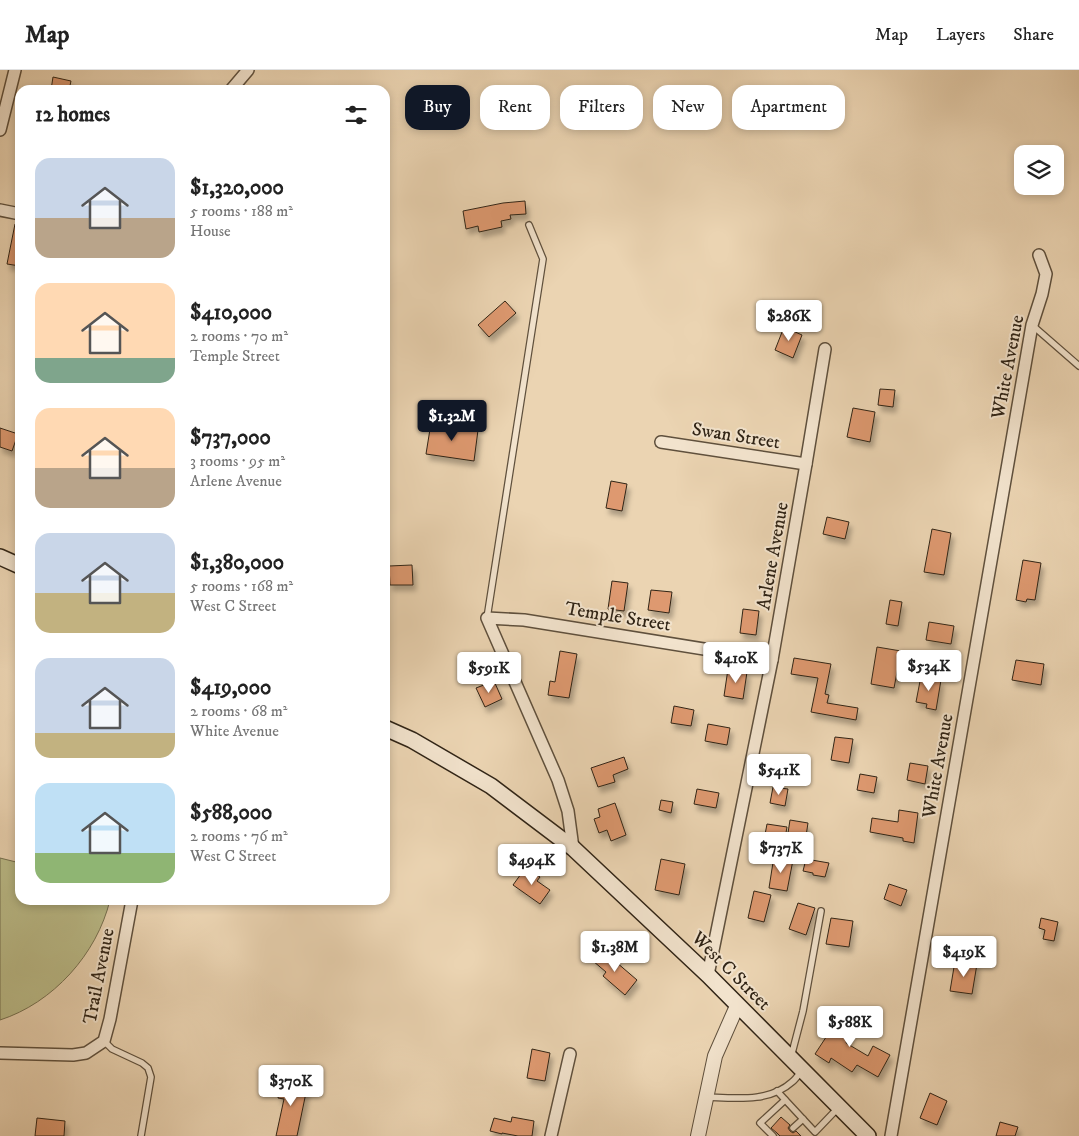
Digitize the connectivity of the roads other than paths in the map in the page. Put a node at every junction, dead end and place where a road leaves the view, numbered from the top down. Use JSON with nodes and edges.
{"nodes":[{"id":1,"x":14,"y":70,"type":"edge"},
{"id":2,"x":248,"y":70,"type":"edge"},
{"id":3,"x":235,"y":85,"type":"edge"},
{"id":4,"x":0,"y":130,"type":"edge"},
{"id":5,"x":0,"y":210,"type":"edge"},
{"id":6,"x":15,"y":213,"type":"edge"},
{"id":7,"x":529,"y":225,"type":"dead end"},
{"id":8,"x":1039,"y":255,"type":"dead end"},
{"id":9,"x":1032,"y":325,"type":"junction"},
{"id":10,"x":825,"y":349,"type":"dead end"},
{"id":11,"x":1079,"y":366,"type":"edge"},
{"id":12,"x":660,"y":442,"type":"dead end"},
{"id":13,"x":806,"y":464,"type":"junction"},
{"id":14,"x":0,"y":558,"type":"edge"},
{"id":15,"x":15,"y":564,"type":"edge"},
{"id":16,"x":487,"y":618,"type":"junction"},
{"id":17,"x":772,"y":660,"type":"junction"},
{"id":18,"x":390,"y":730,"type":"edge"},
{"id":19,"x":573,"y":848,"type":"junction"},
{"id":20,"x":131,"y":905,"type":"edge"},
{"id":21,"x":821,"y":911,"type":"dead end"},
{"id":22,"x":708,"y":975,"type":"junction"},
{"id":23,"x":737,"y":1006,"type":"junction"},
{"id":24,"x":104,"y":1041,"type":"junction"},
{"id":25,"x":0,"y":1053,"type":"edge"},
{"id":26,"x":570,"y":1054,"type":"dead end"},
{"id":27,"x":791,"y":1059,"type":"junction"},
{"id":28,"x":802,"y":1070,"type":"junction"},
{"id":29,"x":777,"y":1092,"type":"junction"},
{"id":30,"x":706,"y":1097,"type":"junction"},
{"id":31,"x":785,"y":1100,"type":"junction"},
{"id":32,"x":839,"y":1106,"type":"junction"},
{"id":33,"x":803,"y":1119,"type":"junction"},
{"id":34,"x":793,"y":1128,"type":"dead end"},
{"id":35,"x":813,"y":1134,"type":"edge"},
{"id":36,"x":141,"y":1136,"type":"edge"},
{"id":37,"x":551,"y":1136,"type":"edge"},
{"id":38,"x":698,"y":1136,"type":"edge"},
{"id":39,"x":773,"y":1136,"type":"edge"},
{"id":40,"x":868,"y":1136,"type":"edge"},
{"id":41,"x":891,"y":1136,"type":"edge"}],
"edges":[{"from":1,"to":4,"type":"street"},
{"from":2,"to":3,"type":"street"},
{"from":5,"to":6,"type":"street"},
{"from":7,"to":16,"type":"lane"},
{"from":8,"to":9,"type":"street","name":"White Avenue"},
{"from":9,"to":11,"type":"lane"},
{"from":9,"to":41,"type":"street","name":"White Avenue"},
{"from":10,"to":13,"type":"street","name":"Arlene Avenue"},
{"from":12,"to":13,"type":"street","name":"Swan Street"},
{"from":13,"to":17,"type":"street","name":"Arlene Avenue"},
{"from":14,"to":15,"type":"main road"},
{"from":16,"to":17,"type":"street","name":"Temple Street"},
{"from":16,"to":19,"type":"street"},
{"from":17,"to":22,"type":"street","name":"Arlene Avenue"},
{"from":18,"to":19,"type":"main road","name":"West C Street"},
{"from":19,"to":22,"type":"main road","name":"West C Street"},
{"from":20,"to":24,"type":"street","name":"Trail Avenue"},
{"from":21,"to":27,"type":"lane"},
{"from":22,"to":23,"type":"main road","name":"West C Street"},
{"from":23,"to":27,"type":"main road","name":"West C Street"},
{"from":23,"to":30,"type":"street"},
{"from":24,"to":25,"type":"street","name":"Trail Avenue"},
{"from":24,"to":36,"type":"lane"},
{"from":26,"to":37,"type":"street"},
{"from":27,"to":28,"type":"main road","name":"West C Street"},
{"from":28,"to":29,"type":"lane"},
{"from":28,"to":32,"type":"main road","name":"West C Street"},
{"from":29,"to":30,"type":"lane"},
{"from":29,"to":31,"type":"lane"},
{"from":30,"to":38,"type":"street"},
{"from":31,"to":33,"type":"lane"},
{"from":31,"to":39,"type":"lane"},
{"from":32,"to":35,"type":"lane"},
{"from":32,"to":40,"type":"main road","name":"West C Street"},
{"from":33,"to":34,"type":"lane"},
{"from":33,"to":35,"type":"lane"}]}
